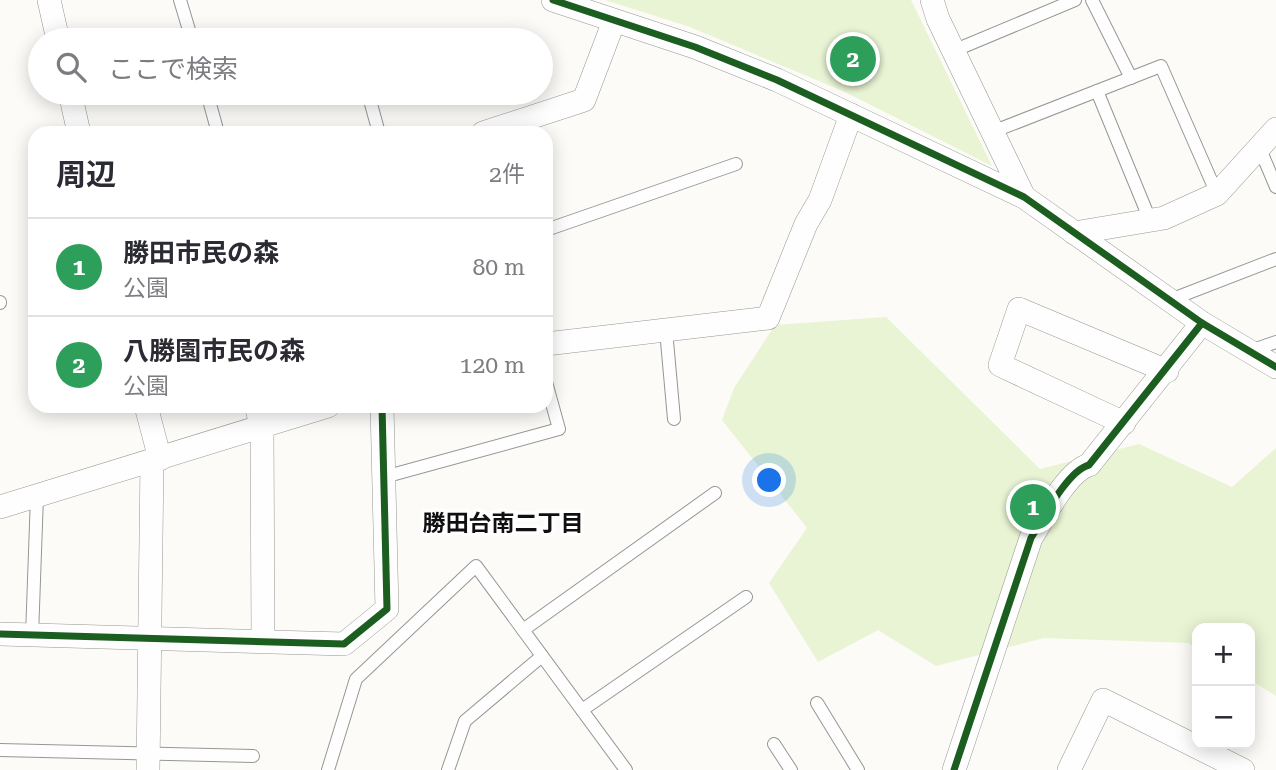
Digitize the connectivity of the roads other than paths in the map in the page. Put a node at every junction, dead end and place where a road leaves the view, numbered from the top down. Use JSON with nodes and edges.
{"nodes":[{"id":1,"x":49,"y":0,"type":"edge"},
{"id":2,"x":180,"y":0,"type":"edge"},
{"id":3,"x":553,"y":0,"type":"edge"},
{"id":4,"x":932,"y":0,"type":"edge"},
{"id":5,"x":1075,"y":0,"type":"edge"},
{"id":6,"x":1092,"y":0,"type":"edge"},
{"id":7,"x":614,"y":20,"type":"junction"},
{"id":8,"x":55,"y":28,"type":"edge"},
{"id":9,"x":188,"y":28,"type":"edge"},
{"id":10,"x":953,"y":51,"type":"junction"},
{"id":11,"x":1130,"y":78,"type":"junction"},
{"id":12,"x":1097,"y":91,"type":"junction"},
{"id":13,"x":73,"y":105,"type":"edge"},
{"id":14,"x":210,"y":105,"type":"edge"},
{"id":15,"x":371,"y":105,"type":"edge"},
{"id":16,"x":851,"y":115,"type":"junction"},
{"id":17,"x":77,"y":126,"type":"edge"},
{"id":18,"x":216,"y":126,"type":"edge"},
{"id":19,"x":377,"y":126,"type":"edge"},
{"id":20,"x":504,"y":126,"type":"edge"},
{"id":21,"x":1276,"y":130,"type":"edge"},
{"id":22,"x":992,"y":132,"type":"junction"},
{"id":23,"x":1260,"y":149,"type":"junction"},
{"id":24,"x":736,"y":164,"type":"dead end"},
{"id":25,"x":1276,"y":187,"type":"edge"},
{"id":26,"x":1217,"y":194,"type":"junction"},
{"id":27,"x":1024,"y":197,"type":"junction"},
{"id":28,"x":1150,"y":220,"type":"junction"},
{"id":29,"x":553,"y":228,"type":"edge"},
{"id":30,"x":1074,"y":233,"type":"junction"},
{"id":31,"x":1276,"y":259,"type":"edge"},
{"id":32,"x":1170,"y":300,"type":"junction"},
{"id":33,"x":1202,"y":323,"type":"junction"},
{"id":34,"x":666,"y":330,"type":"junction"},
{"id":35,"x":1276,"y":342,"type":"edge"},
{"id":36,"x":553,"y":343,"type":"edge"},
{"id":37,"x":1250,"y":351,"type":"junction"},
{"id":38,"x":1276,"y":367,"type":"edge"},
{"id":39,"x":1167,"y":371,"type":"junction"},
{"id":40,"x":553,"y":407,"type":"edge"},
{"id":41,"x":147,"y":413,"type":"edge"},
{"id":42,"x":280,"y":413,"type":"edge"},
{"id":43,"x":382,"y":413,"type":"edge"},
{"id":44,"x":259,"y":416,"type":"edge"},
{"id":45,"x":674,"y":419,"type":"dead end"},
{"id":46,"x":1124,"y":423,"type":"junction"},
{"id":47,"x":156,"y":460,"type":"junction"},
{"id":48,"x":384,"y":477,"type":"junction"},
{"id":49,"x":715,"y":493,"type":"dead end"},
{"id":50,"x":37,"y":496,"type":"junction"},
{"id":51,"x":0,"y":507,"type":"edge"},
{"id":52,"x":746,"y":597,"type":"dead end"},
{"id":53,"x":523,"y":630,"type":"junction"},
{"id":54,"x":0,"y":634,"type":"edge"},
{"id":55,"x":32,"y":636,"type":"junction"},
{"id":56,"x":151,"y":640,"type":"junction"},
{"id":57,"x":263,"y":641,"type":"junction"},
{"id":58,"x":542,"y":656,"type":"junction"},
{"id":59,"x":817,"y":703,"type":"dead end"},
{"id":60,"x":582,"y":710,"type":"junction"},
{"id":61,"x":774,"y":744,"type":"dead end"},
{"id":62,"x":0,"y":750,"type":"edge"},
{"id":63,"x":253,"y":756,"type":"dead end"},
{"id":64,"x":148,"y":762,"type":"edge"},
{"id":65,"x":328,"y":770,"type":"edge"},
{"id":66,"x":447,"y":770,"type":"edge"},
{"id":67,"x":626,"y":770,"type":"edge"},
{"id":68,"x":791,"y":770,"type":"edge"},
{"id":69,"x":858,"y":770,"type":"edge"},
{"id":70,"x":954,"y":770,"type":"edge"},
{"id":71,"x":1069,"y":770,"type":"edge"},
{"id":72,"x":1243,"y":770,"type":"edge"}],
"edges":[{"from":1,"to":8,"type":"street"},
{"from":2,"to":9,"type":"lane"},
{"from":3,"to":7,"type":"street"},
{"from":4,"to":10,"type":"street"},
{"from":5,"to":10,"type":"lane"},
{"from":6,"to":11,"type":"lane"},
{"from":7,"to":16,"type":"street"},
{"from":7,"to":20,"type":"street"},
{"from":10,"to":22,"type":"street"},
{"from":11,"to":12,"type":"lane"},
{"from":11,"to":26,"type":"lane"},
{"from":12,"to":22,"type":"lane"},
{"from":12,"to":28,"type":"lane"},
{"from":13,"to":17,"type":"street"},
{"from":14,"to":18,"type":"lane"},
{"from":15,"to":19,"type":"lane"},
{"from":16,"to":27,"type":"street"},
{"from":16,"to":34,"type":"street"},
{"from":21,"to":23,"type":"street"},
{"from":22,"to":27,"type":"street"},
{"from":23,"to":25,"type":"lane"},
{"from":23,"to":26,"type":"street"},
{"from":24,"to":29,"type":"lane"},
{"from":26,"to":28,"type":"street"},
{"from":27,"to":30,"type":"street"},
{"from":28,"to":30,"type":"street"},
{"from":30,"to":32,"type":"street"},
{"from":31,"to":32,"type":"lane"},
{"from":32,"to":33,"type":"street"},
{"from":33,"to":37,"type":"street"},
{"from":33,"to":39,"type":"street"},
{"from":34,"to":36,"type":"street"},
{"from":34,"to":45,"type":"lane"},
{"from":35,"to":37,"type":"lane"},
{"from":37,"to":38,"type":"street"},
{"from":39,"to":46,"type":"street"},
{"from":39,"to":46,"type":"street"},
{"from":40,"to":48,"type":"lane"},
{"from":41,"to":47,"type":"street"},
{"from":42,"to":44,"type":"street"},
{"from":43,"to":48,"type":"street"},
{"from":44,"to":47,"type":"street"},
{"from":44,"to":57,"type":"street"},
{"from":46,"to":70,"type":"street"},
{"from":47,"to":50,"type":"street"},
{"from":47,"to":56,"type":"street"},
{"from":48,"to":57,"type":"street"},
{"from":49,"to":53,"type":"lane"},
{"from":50,"to":51,"type":"street"},
{"from":50,"to":55,"type":"lane"},
{"from":52,"to":60,"type":"lane"},
{"from":53,"to":58,"type":"lane"},
{"from":53,"to":65,"type":"lane"},
{"from":54,"to":55,"type":"street"},
{"from":55,"to":56,"type":"street"},
{"from":56,"to":57,"type":"street"},
{"from":56,"to":64,"type":"street"},
{"from":58,"to":60,"type":"lane"},
{"from":58,"to":66,"type":"lane"},
{"from":59,"to":69,"type":"lane"},
{"from":60,"to":67,"type":"lane"},
{"from":61,"to":68,"type":"lane"},
{"from":62,"to":64,"type":"lane"},
{"from":63,"to":64,"type":"lane"},
{"from":71,"to":72,"type":"street"}]}
